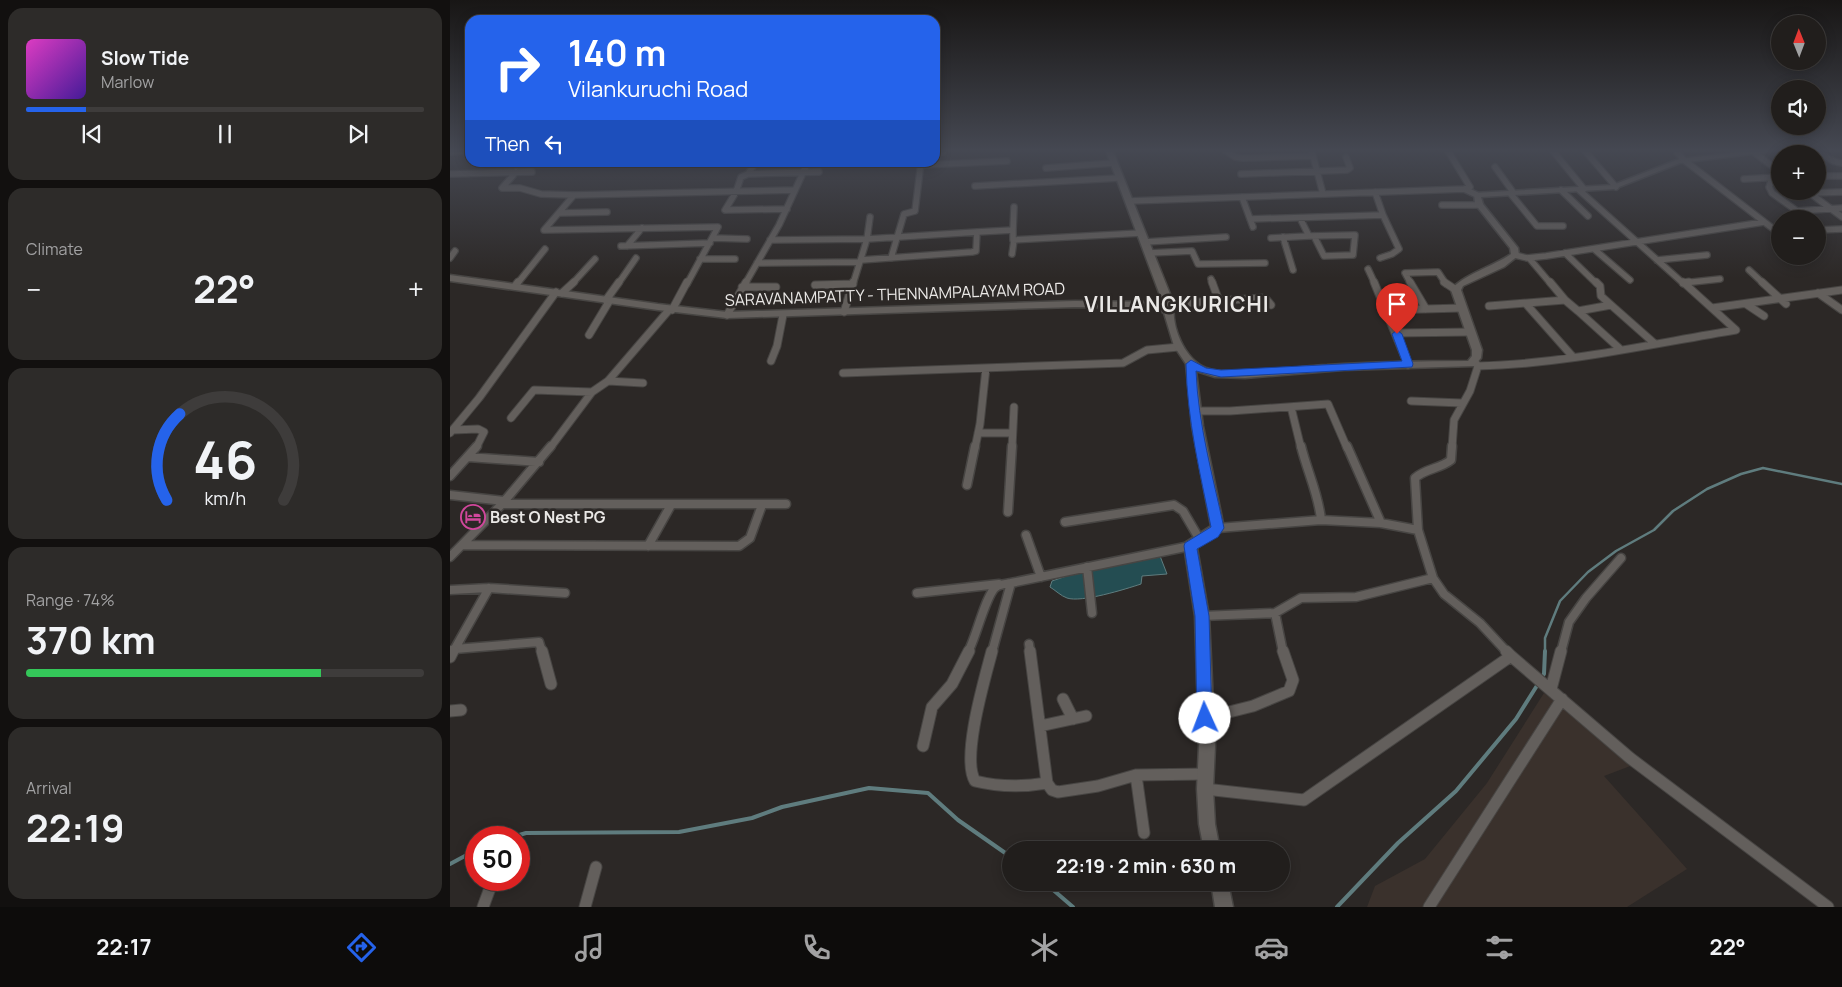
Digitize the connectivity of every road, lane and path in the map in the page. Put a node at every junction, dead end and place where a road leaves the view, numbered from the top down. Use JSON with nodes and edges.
{"nodes":[{"id":1,"x":539,"y":193,"type":"edge"},
{"id":2,"x":664,"y":193,"type":"edge"},
{"id":3,"x":735,"y":193,"type":"edge"},
{"id":4,"x":794,"y":193,"type":"edge"},
{"id":5,"x":917,"y":193,"type":"edge"},
{"id":6,"x":1125,"y":193,"type":"edge"},
{"id":7,"x":1341,"y":193,"type":"edge"},
{"id":8,"x":1375,"y":193,"type":"edge"},
{"id":9,"x":1473,"y":193,"type":"edge"},
{"id":10,"x":1496,"y":193,"type":"edge"},
{"id":11,"x":1512,"y":193,"type":"edge"},
{"id":12,"x":1564,"y":193,"type":"edge"},
{"id":13,"x":1585,"y":193,"type":"edge"},
{"id":14,"x":1727,"y":193,"type":"edge"},
{"id":15,"x":1323,"y":194,"type":"joint"},
{"id":16,"x":574,"y":195,"type":"junction"},
{"id":17,"x":1477,"y":195,"type":"junction"},
{"id":18,"x":1242,"y":197,"type":"junction"},
{"id":19,"x":1782,"y":200,"type":"edge"},
{"id":20,"x":1819,"y":200,"type":"edge"},
{"id":21,"x":1128,"y":201,"type":"junction"},
{"id":22,"x":1442,"y":205,"type":"dead end"},
{"id":23,"x":1480,"y":205,"type":"junction"},
{"id":24,"x":1014,"y":207,"type":"dead end"},
{"id":25,"x":1842,"y":208,"type":"edge"},
{"id":26,"x":787,"y":209,"type":"junction"},
{"id":27,"x":1831,"y":209,"type":"junction"},
{"id":28,"x":607,"y":212,"type":"dead end"},
{"id":29,"x":559,"y":213,"type":"junction"},
{"id":30,"x":1383,"y":215,"type":"junction"},
{"id":31,"x":1588,"y":216,"type":"dead end"},
{"id":32,"x":870,"y":217,"type":"dead end"},
{"id":33,"x":1842,"y":217,"type":"edge"},
{"id":34,"x":1300,"y":218,"type":"junction"},
{"id":35,"x":1250,"y":220,"type":"junction"},
{"id":36,"x":1764,"y":222,"type":"junction"},
{"id":37,"x":1563,"y":226,"type":"dead end"},
{"id":38,"x":1253,"y":227,"type":"dead end"},
{"id":39,"x":1771,"y":227,"type":"edge"},
{"id":40,"x":642,"y":228,"type":"junction"},
{"id":41,"x":1842,"y":229,"type":"edge"},
{"id":42,"x":1014,"y":230,"type":"junction"},
{"id":43,"x":1826,"y":230,"type":"edge"},
{"id":44,"x":977,"y":232,"type":"junction"},
{"id":45,"x":1141,"y":233,"type":"junction"},
{"id":46,"x":1312,"y":236,"type":"junction"},
{"id":47,"x":1226,"y":237,"type":"dead end"},
{"id":48,"x":1283,"y":237,"type":"junction"},
{"id":49,"x":897,"y":238,"type":"junction"},
{"id":50,"x":1271,"y":238,"type":"dead end"},
{"id":51,"x":747,"y":239,"type":"dead end"},
{"id":52,"x":867,"y":239,"type":"junction"},
{"id":53,"x":770,"y":240,"type":"junction"},
{"id":54,"x":1014,"y":240,"type":"junction"},
{"id":55,"x":711,"y":241,"type":"junction"},
{"id":56,"x":1145,"y":242,"type":"junction"},
{"id":57,"x":1637,"y":243,"type":"junction"},
{"id":58,"x":545,"y":249,"type":"dead end"},
{"id":59,"x":1594,"y":249,"type":"junction"},
{"id":60,"x":454,"y":251,"type":"dead end"},
{"id":61,"x":1565,"y":252,"type":"junction"},
{"id":62,"x":1149,"y":253,"type":"junction"},
{"id":63,"x":1012,"y":254,"type":"dead end"},
{"id":64,"x":1515,"y":255,"type":"junction"},
{"id":65,"x":1707,"y":256,"type":"dead end"},
{"id":66,"x":450,"y":258,"type":"edge"},
{"id":67,"x":636,"y":258,"type":"dead end"},
{"id":68,"x":891,"y":258,"type":"junction"},
{"id":69,"x":1380,"y":258,"type":"dead end"},
{"id":70,"x":1529,"y":258,"type":"junction"},
{"id":71,"x":596,"y":259,"type":"dead end"},
{"id":72,"x":700,"y":259,"type":"junction"},
{"id":73,"x":735,"y":259,"type":"dead end"},
{"id":74,"x":861,"y":260,"type":"junction"},
{"id":75,"x":1657,"y":260,"type":"junction"},
{"id":76,"x":757,"y":263,"type":"junction"},
{"id":77,"x":1265,"y":263,"type":"dead end"},
{"id":78,"x":1368,"y":269,"type":"dead end"},
{"id":79,"x":1293,"y":270,"type":"dead end"},
{"id":80,"x":1749,"y":270,"type":"dead end"},
{"id":81,"x":450,"y":278,"type":"edge"},
{"id":82,"x":1211,"y":279,"type":"dead end"},
{"id":83,"x":1720,"y":279,"type":"dead end"},
{"id":84,"x":1630,"y":280,"type":"dead end"},
{"id":85,"x":1683,"y":283,"type":"junction"},
{"id":86,"x":853,"y":284,"type":"junction"},
{"id":87,"x":815,"y":285,"type":"dead end"},
{"id":88,"x":515,"y":286,"type":"junction"},
{"id":89,"x":742,"y":287,"type":"junction"},
{"id":90,"x":776,"y":287,"type":"dead end"},
{"id":91,"x":1456,"y":290,"type":"junction"},
{"id":92,"x":1842,"y":290,"type":"edge"},
{"id":93,"x":559,"y":292,"type":"junction"},
{"id":94,"x":1818,"y":293,"type":"junction"},
{"id":95,"x":1780,"y":299,"type":"junction"},
{"id":96,"x":608,"y":300,"type":"junction"},
{"id":97,"x":1565,"y":300,"type":"junction"},
{"id":98,"x":1219,"y":301,"type":"junction"},
{"id":99,"x":1746,"y":304,"type":"junction"},
{"id":100,"x":1786,"y":304,"type":"dead end"},
{"id":101,"x":1271,"y":305,"type":"dead end"},
{"id":102,"x":1527,"y":305,"type":"junction"},
{"id":103,"x":1611,"y":305,"type":"junction"},
{"id":104,"x":1489,"y":306,"type":"dead end"},
{"id":105,"x":1169,"y":308,"type":"junction"},
{"id":106,"x":1462,"y":308,"type":"junction"},
{"id":107,"x":1712,"y":308,"type":"junction"},
{"id":108,"x":1426,"y":309,"type":"junction"},
{"id":109,"x":671,"y":310,"type":"junction"},
{"id":110,"x":1387,"y":310,"type":"junction"},
{"id":111,"x":1842,"y":310,"type":"edge"},
{"id":112,"x":1578,"y":311,"type":"junction"},
{"id":113,"x":844,"y":312,"type":"junction"},
{"id":114,"x":783,"y":315,"type":"junction"},
{"id":115,"x":727,"y":316,"type":"junction"},
{"id":116,"x":1764,"y":316,"type":"dead end"},
{"id":117,"x":1471,"y":332,"type":"junction"},
{"id":118,"x":1397,"y":334,"type":"junction"},
{"id":119,"x":589,"y":335,"type":"dead end"},
{"id":120,"x":1654,"y":343,"type":"junction"},
{"id":121,"x":1179,"y":347,"type":"junction"},
{"id":122,"x":1619,"y":348,"type":"junction"},
{"id":123,"x":1573,"y":357,"type":"junction"},
{"id":124,"x":771,"y":361,"type":"dead end"},
{"id":125,"x":1191,"y":364,"type":"junction"},
{"id":126,"x":1408,"y":364,"type":"junction"},
{"id":127,"x":1476,"y":364,"type":"junction"},
{"id":128,"x":986,"y":368,"type":"junction"},
{"id":129,"x":843,"y":373,"type":"dead end"},
{"id":130,"x":608,"y":381,"type":"junction"},
{"id":131,"x":643,"y":383,"type":"dead end"},
{"id":132,"x":592,"y":392,"type":"junction"},
{"id":133,"x":1411,"y":401,"type":"dead end"},
{"id":134,"x":1462,"y":403,"type":"junction"},
{"id":135,"x":1014,"y":407,"type":"dead end"},
{"id":136,"x":1291,"y":407,"type":"junction"},
{"id":137,"x":1196,"y":411,"type":"junction"},
{"id":138,"x":510,"y":418,"type":"dead end"},
{"id":139,"x":452,"y":431,"type":"edge"},
{"id":140,"x":978,"y":433,"type":"junction"},
{"id":141,"x":1011,"y":434,"type":"junction"},
{"id":142,"x":468,"y":457,"type":"junction"},
{"id":143,"x":539,"y":462,"type":"junction"},
{"id":144,"x":450,"y":476,"type":"edge"},
{"id":145,"x":967,"y":486,"type":"dead end"},
{"id":146,"x":450,"y":495,"type":"edge"},
{"id":147,"x":503,"y":503,"type":"junction"},
{"id":148,"x":762,"y":504,"type":"junction"},
{"id":149,"x":786,"y":504,"type":"dead end"},
{"id":150,"x":671,"y":505,"type":"junction"},
{"id":151,"x":1008,"y":512,"type":"dead end"},
{"id":152,"x":1321,"y":520,"type":"junction"},
{"id":153,"x":1065,"y":522,"type":"dead end"},
{"id":154,"x":1381,"y":523,"type":"junction"},
{"id":155,"x":1218,"y":528,"type":"junction"},
{"id":156,"x":1418,"y":530,"type":"junction"},
{"id":157,"x":1026,"y":535,"type":"dead end"},
{"id":158,"x":1195,"y":543,"type":"junction"},
{"id":159,"x":462,"y":545,"type":"junction"},
{"id":160,"x":648,"y":546,"type":"junction"},
{"id":161,"x":450,"y":557,"type":"edge"},
{"id":162,"x":1621,"y":558,"type":"dead end"},
{"id":163,"x":1087,"y":567,"type":"junction"},
{"id":164,"x":1042,"y":577,"type":"junction"},
{"id":165,"x":1433,"y":578,"type":"junction"},
{"id":166,"x":1011,"y":583,"type":"junction"},
{"id":167,"x":489,"y":588,"type":"junction"},
{"id":168,"x":450,"y":590,"type":"edge"},
{"id":169,"x":565,"y":593,"type":"dead end"},
{"id":170,"x":918,"y":593,"type":"dead end"},
{"id":171,"x":1092,"y":613,"type":"dead end"},
{"id":172,"x":1275,"y":613,"type":"junction"},
{"id":173,"x":1202,"y":616,"type":"junction"},
{"id":174,"x":1029,"y":644,"type":"dead end"},
{"id":175,"x":453,"y":653,"type":"edge"},
{"id":176,"x":1511,"y":656,"type":"junction"},
{"id":177,"x":551,"y":684,"type":"dead end"},
{"id":178,"x":1550,"y":689,"type":"junction"},
{"id":179,"x":1562,"y":698,"type":"junction"},
{"id":180,"x":1063,"y":699,"type":"dead end"},
{"id":181,"x":461,"y":710,"type":"dead end"},
{"id":182,"x":450,"y":711,"type":"edge"},
{"id":183,"x":1086,"y":716,"type":"dead end"},
{"id":184,"x":1205,"y":718,"type":"junction"},
{"id":185,"x":1073,"y":719,"type":"junction"},
{"id":186,"x":1040,"y":726,"type":"junction"},
{"id":187,"x":923,"y":746,"type":"dead end"},
{"id":188,"x":1207,"y":774,"type":"junction"},
{"id":189,"x":1136,"y":775,"type":"junction"},
{"id":190,"x":1047,"y":783,"type":"junction"},
{"id":191,"x":1205,"y":789,"type":"junction"},
{"id":192,"x":1144,"y":833,"type":"dead end"},
{"id":193,"x":1210,"y":841,"type":"edge"},
{"id":194,"x":596,"y":867,"type":"dead end"},
{"id":195,"x":489,"y":891,"type":"edge"},
{"id":196,"x":1221,"y":891,"type":"edge"},
{"id":197,"x":483,"y":907,"type":"edge"},
{"id":198,"x":584,"y":907,"type":"edge"},
{"id":199,"x":1224,"y":907,"type":"edge"},
{"id":200,"x":1429,"y":907,"type":"edge"},
{"id":201,"x":1828,"y":907,"type":"edge"}],
"edges":[{"from":1,"to":16,"type":"street"},
{"from":2,"to":16,"type":"street"},
{"from":3,"to":26,"type":"street"},
{"from":4,"to":26,"type":"street"},
{"from":5,"to":49,"type":"street"},
{"from":6,"to":21,"type":"main road"},
{"from":7,"to":15,"type":"street"},
{"from":8,"to":30,"type":"street"},
{"from":9,"to":17,"type":"street"},
{"from":10,"to":17,"type":"main road"},
{"from":11,"to":37,"type":"street"},
{"from":12,"to":31,"type":"street"},
{"from":13,"to":57,"type":"street"},
{"from":14,"to":36,"type":"street"},
{"from":15,"to":18,"type":"street"},
{"from":16,"to":29,"type":"street"},
{"from":17,"to":23,"type":"main road"},
{"from":18,"to":21,"type":"street"},
{"from":18,"to":35,"type":"street"},
{"from":19,"to":27,"type":"street"},
{"from":20,"to":27,"type":"street"},
{"from":21,"to":45,"type":"main road"},
{"from":22,"to":23,"type":"street"},
{"from":23,"to":64,"type":"main road"},
{"from":24,"to":42,"type":"street"},
{"from":25,"to":27,"type":"street"},
{"from":26,"to":53,"type":"street"},
{"from":27,"to":33,"type":"street"},
{"from":28,"to":29,"type":"street"},
{"from":29,"to":40,"type":"street"},
{"from":30,"to":34,"type":"street"},
{"from":30,"to":69,"type":"street"},
{"from":32,"to":52,"type":"street"},
{"from":34,"to":35,"type":"street"},
{"from":34,"to":46,"type":"street"},
{"from":35,"to":38,"type":"street"},
{"from":36,"to":39,"type":"street"},
{"from":36,"to":57,"type":"street"},
{"from":40,"to":55,"type":"street"},
{"from":40,"to":55,"type":"street"},
{"from":41,"to":43,"type":"street"},
{"from":42,"to":44,"type":"street"},
{"from":42,"to":54,"type":"street"},
{"from":44,"to":49,"type":"street"},
{"from":44,"to":68,"type":"street"},
{"from":45,"to":54,"type":"street"},
{"from":45,"to":56,"type":"main road"},
{"from":46,"to":46,"type":"street"},
{"from":46,"to":48,"type":"street"},
{"from":47,"to":56,"type":"street"},
{"from":48,"to":50,"type":"street"},
{"from":48,"to":79,"type":"street"},
{"from":49,"to":52,"type":"street"},
{"from":49,"to":68,"type":"street"},
{"from":51,"to":55,"type":"street"},
{"from":52,"to":53,"type":"street"},
{"from":52,"to":74,"type":"street"},
{"from":53,"to":76,"type":"street"},
{"from":54,"to":63,"type":"street"},
{"from":55,"to":72,"type":"street"},
{"from":56,"to":62,"type":"main road"},
{"from":57,"to":59,"type":"street"},
{"from":57,"to":75,"type":"street"},
{"from":58,"to":88,"type":"street"},
{"from":59,"to":61,"type":"street"},
{"from":59,"to":84,"type":"street"},
{"from":60,"to":66,"type":"street"},
{"from":61,"to":70,"type":"street"},
{"from":61,"to":103,"type":"street"},
{"from":62,"to":77,"type":"street"},
{"from":62,"to":105,"type":"main road"},
{"from":64,"to":70,"type":"street"},
{"from":64,"to":91,"type":"main road"},
{"from":65,"to":75,"type":"street"},
{"from":67,"to":96,"type":"street"},
{"from":68,"to":74,"type":"street"},
{"from":70,"to":97,"type":"street"},
{"from":71,"to":93,"type":"street"},
{"from":72,"to":73,"type":"street"},
{"from":72,"to":109,"type":"street"},
{"from":74,"to":76,"type":"street"},
{"from":74,"to":86,"type":"street"},
{"from":75,"to":85,"type":"street"},
{"from":76,"to":89,"type":"street"},
{"from":78,"to":110,"type":"street"},
{"from":80,"to":95,"type":"street"},
{"from":81,"to":88,"type":"main road","name":"SARAVANAMPATTY - THENNAMPALAYAM ROAD"},
{"from":82,"to":98,"type":"street"},
{"from":83,"to":85,"type":"street"},
{"from":85,"to":107,"type":"street"},
{"from":86,"to":87,"type":"street"},
{"from":86,"to":113,"type":"street"},
{"from":88,"to":93,"type":"main road","name":"SARAVANAMPATTY - THENNAMPALAYAM ROAD"},
{"from":89,"to":90,"type":"street"},
{"from":89,"to":115,"type":"street"},
{"from":91,"to":106,"type":"main road"},
{"from":91,"to":108,"type":"street"},
{"from":92,"to":94,"type":"street"},
{"from":93,"to":96,"type":"main road","name":"SARAVANAMPATTY - THENNAMPALAYAM ROAD"},
{"from":93,"to":139,"type":"street"},
{"from":94,"to":95,"type":"street"},
{"from":94,"to":111,"type":"street"},
{"from":95,"to":99,"type":"street"},
{"from":95,"to":100,"type":"street"},
{"from":96,"to":109,"type":"main road","name":"SARAVANAMPATTY - THENNAMPALAYAM ROAD"},
{"from":96,"to":119,"type":"street"},
{"from":97,"to":102,"type":"street"},
{"from":97,"to":112,"type":"street"},
{"from":98,"to":101,"type":"street"},
{"from":98,"to":105,"type":"street"},
{"from":99,"to":107,"type":"street"},
{"from":99,"to":116,"type":"street"},
{"from":102,"to":104,"type":"street"},
{"from":102,"to":123,"type":"street"},
{"from":103,"to":112,"type":"street"},
{"from":103,"to":120,"type":"street"},
{"from":105,"to":113,"type":"main road","name":"SARAVANAMPATTY - THENNAMPALAYAM ROAD"},
{"from":105,"to":121,"type":"main road"},
{"from":106,"to":108,"type":"street"},
{"from":106,"to":117,"type":"main road"},
{"from":107,"to":120,"type":"street"},
{"from":108,"to":110,"type":"street"},
{"from":109,"to":115,"type":"main road","name":"SARAVANAMPATTY - THENNAMPALAYAM ROAD"},
{"from":109,"to":130,"type":"street"},
{"from":110,"to":118,"type":"street"},
{"from":112,"to":122,"type":"street"},
{"from":113,"to":114,"type":"main road","name":"SARAVANAMPATTY - THENNAMPALAYAM ROAD"},
{"from":114,"to":115,"type":"main road","name":"SARAVANAMPATTY - THENNAMPALAYAM ROAD"},
{"from":114,"to":124,"type":"street"},
{"from":117,"to":118,"type":"street"},
{"from":117,"to":127,"type":"main road"},
{"from":118,"to":126,"type":"street"},
{"from":120,"to":122,"type":"street"},
{"from":121,"to":125,"type":"main road"},
{"from":121,"to":128,"type":"street"},
{"from":122,"to":123,"type":"street"},
{"from":123,"to":127,"type":"street"},
{"from":125,"to":126,"type":"main road"},
{"from":125,"to":137,"type":"main road"},
{"from":126,"to":127,"type":"main road"},
{"from":127,"to":134,"type":"street"},
{"from":128,"to":129,"type":"street"},
{"from":128,"to":140,"type":"street"},
{"from":130,"to":131,"type":"street"},
{"from":130,"to":132,"type":"street"},
{"from":132,"to":138,"type":"street"},
{"from":132,"to":143,"type":"street"},
{"from":133,"to":134,"type":"street"},
{"from":134,"to":156,"type":"street"},
{"from":135,"to":141,"type":"street"},
{"from":136,"to":137,"type":"street"},
{"from":136,"to":152,"type":"street"},
{"from":136,"to":154,"type":"street"},
{"from":137,"to":155,"type":"main road"},
{"from":139,"to":142,"type":"street"},
{"from":140,"to":141,"type":"street"},
{"from":140,"to":145,"type":"street"},
{"from":141,"to":151,"type":"street"},
{"from":142,"to":143,"type":"street"},
{"from":142,"to":144,"type":"street"},
{"from":143,"to":147,"type":"street"},
{"from":146,"to":147,"type":"street"},
{"from":147,"to":150,"type":"street"},
{"from":147,"to":159,"type":"street"},
{"from":148,"to":149,"type":"street"},
{"from":148,"to":150,"type":"street"},
{"from":148,"to":160,"type":"street"},
{"from":150,"to":160,"type":"street"},
{"from":152,"to":154,"type":"street"},
{"from":152,"to":155,"type":"street"},
{"from":153,"to":158,"type":"street"},
{"from":154,"to":156,"type":"street"},
{"from":155,"to":158,"type":"main road"},
{"from":156,"to":165,"type":"street"},
{"from":157,"to":164,"type":"street"},
{"from":158,"to":163,"type":"street"},
{"from":158,"to":173,"type":"main road"},
{"from":159,"to":160,"type":"street"},
{"from":159,"to":161,"type":"street"},
{"from":162,"to":178,"type":"street"},
{"from":163,"to":164,"type":"street"},
{"from":163,"to":171,"type":"street"},
{"from":164,"to":166,"type":"street"},
{"from":165,"to":172,"type":"street"},
{"from":165,"to":176,"type":"street"},
{"from":166,"to":170,"type":"street"},
{"from":166,"to":187,"type":"street"},
{"from":166,"to":190,"type":"street"},
{"from":167,"to":168,"type":"street"},
{"from":167,"to":169,"type":"street"},
{"from":167,"to":175,"type":"street"},
{"from":172,"to":173,"type":"street"},
{"from":172,"to":184,"type":"street"},
{"from":173,"to":184,"type":"main road"},
{"from":174,"to":186,"type":"street"},
{"from":175,"to":177,"type":"street"},
{"from":176,"to":178,"type":"street"},
{"from":176,"to":191,"type":"street"},
{"from":178,"to":179,"type":"street"},
{"from":179,"to":200,"type":"street"},
{"from":179,"to":201,"type":"street"},
{"from":180,"to":185,"type":"street"},
{"from":181,"to":182,"type":"street"},
{"from":183,"to":185,"type":"street"},
{"from":184,"to":188,"type":"main road"},
{"from":185,"to":186,"type":"street"},
{"from":186,"to":190,"type":"street"},
{"from":188,"to":189,"type":"street"},
{"from":188,"to":191,"type":"main road"},
{"from":189,"to":190,"type":"street"},
{"from":189,"to":192,"type":"street"},
{"from":191,"to":193,"type":"main road"},
{"from":194,"to":198,"type":"street"},
{"from":195,"to":197,"type":"street"},
{"from":196,"to":199,"type":"main road"}]}
